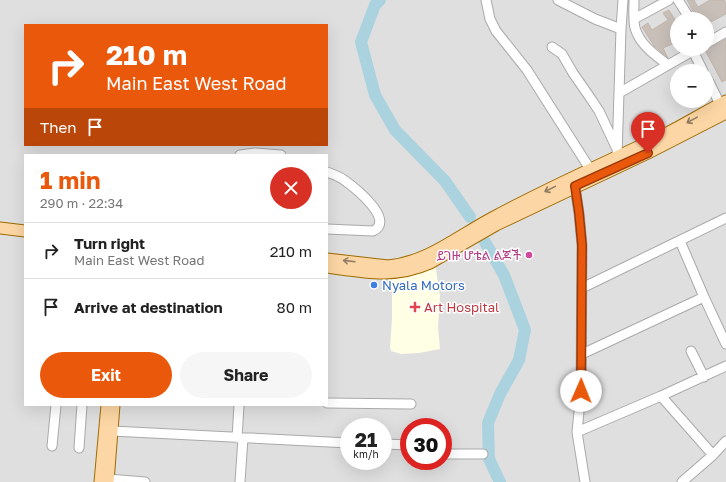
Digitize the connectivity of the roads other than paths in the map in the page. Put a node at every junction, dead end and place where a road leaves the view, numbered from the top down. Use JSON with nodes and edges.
{"nodes":[{"id":1,"x":486,"y":0,"type":"edge"},
{"id":2,"x":558,"y":0,"type":"edge"},
{"id":3,"x":623,"y":0,"type":"edge"},
{"id":4,"x":634,"y":0,"type":"edge"},
{"id":5,"x":669,"y":0,"type":"edge"},
{"id":6,"x":678,"y":0,"type":"edge"},
{"id":7,"x":686,"y":12,"type":"edge"},
{"id":8,"x":634,"y":19,"type":"junction"},
{"id":9,"x":621,"y":29,"type":"junction"},
{"id":10,"x":726,"y":32,"type":"edge"},
{"id":11,"x":714,"y":39,"type":"edge"},
{"id":12,"x":552,"y":47,"type":"dead end"},
{"id":13,"x":684,"y":56,"type":"edge"},
{"id":14,"x":668,"y":65,"type":"junction"},
{"id":15,"x":714,"y":90,"type":"edge"},
{"id":16,"x":619,"y":93,"type":"junction"},
{"id":17,"x":724,"y":108,"type":"edge"},
{"id":18,"x":617,"y":152,"type":"junction"},
{"id":19,"x":248,"y":154,"type":"edge"},
{"id":20,"x":268,"y":154,"type":"edge"},
{"id":21,"x":590,"y":169,"type":"junction"},
{"id":22,"x":328,"y":172,"type":"edge"},
{"id":23,"x":574,"y":182,"type":"junction"},
{"id":24,"x":726,"y":218,"type":"edge"},
{"id":25,"x":0,"y":222,"type":"edge"},
{"id":26,"x":24,"y":224,"type":"edge"},
{"id":27,"x":0,"y":228,"type":"edge"},
{"id":28,"x":328,"y":230,"type":"edge"},
{"id":29,"x":24,"y":231,"type":"edge"},
{"id":30,"x":680,"y":241,"type":"junction"},
{"id":31,"x":328,"y":259,"type":"edge"},
{"id":32,"x":328,"y":268,"type":"edge"},
{"id":33,"x":375,"y":269,"type":"junction"},
{"id":34,"x":582,"y":288,"type":"junction"},
{"id":35,"x":704,"y":297,"type":"junction"},
{"id":36,"x":726,"y":344,"type":"edge"},
{"id":37,"x":691,"y":351,"type":"dead end"},
{"id":38,"x":582,"y":354,"type":"junction"},
{"id":39,"x":726,"y":366,"type":"edge"},
{"id":40,"x":704,"y":377,"type":"junction"},
{"id":41,"x":661,"y":396,"type":"junction"},
{"id":42,"x":328,"y":403,"type":"edge"},
{"id":43,"x":411,"y":404,"type":"dead end"},
{"id":44,"x":56,"y":406,"type":"edge"},
{"id":45,"x":82,"y":406,"type":"edge"},
{"id":46,"x":107,"y":406,"type":"edge"},
{"id":47,"x":114,"y":406,"type":"edge"},
{"id":48,"x":239,"y":406,"type":"edge"},
{"id":49,"x":112,"y":431,"type":"junction"},
{"id":50,"x":577,"y":432,"type":"junction"},
{"id":51,"x":240,"y":438,"type":"junction"},
{"id":52,"x":726,"y":442,"type":"edge"},
{"id":53,"x":340,"y":443,"type":"edge"},
{"id":54,"x":52,"y":446,"type":"dead end"},
{"id":55,"x":79,"y":448,"type":"dead end"},
{"id":56,"x":452,"y":454,"type":"edge"},
{"id":57,"x":483,"y":454,"type":"dead end"},
{"id":58,"x":713,"y":455,"type":"junction"},
{"id":59,"x":105,"y":481,"type":"edge"},
{"id":60,"x":145,"y":482,"type":"edge"},
{"id":61,"x":240,"y":482,"type":"edge"},
{"id":62,"x":585,"y":482,"type":"edge"},
{"id":63,"x":682,"y":482,"type":"edge"}],
"edges":[{"from":1,"to":21,"type":"street"},
{"from":2,"to":9,"type":"street"},
{"from":3,"to":9,"type":"street"},
{"from":4,"to":8,"type":"street"},
{"from":5,"to":8,"type":"street"},
{"from":6,"to":7,"type":"street"},
{"from":8,"to":14,"type":"street"},
{"from":9,"to":16,"type":"street"},
{"from":10,"to":11,"type":"street"},
{"from":12,"to":18,"type":"street"},
{"from":13,"to":14,"type":"street"},
{"from":14,"to":16,"type":"street"},
{"from":15,"to":17,"type":"street"},
{"from":16,"to":18,"type":"street"},
{"from":17,"to":18,"type":"main road","one_way":true},
{"from":17,"to":23,"type":"main road"},
{"from":18,"to":21,"type":"main road"},
{"from":19,"to":20,"type":"street"},
{"from":21,"to":23,"type":"main road"},
{"from":22,"to":28,"type":"street"},
{"from":23,"to":33,"type":"main road"},
{"from":23,"to":34,"type":"street"},
{"from":24,"to":30,"type":"street"},
{"from":25,"to":26,"type":"main road"},
{"from":27,"to":29,"type":"main road"},
{"from":30,"to":34,"type":"street"},
{"from":30,"to":35,"type":"street"},
{"from":33,"to":31,"type":"main road","one_way":true},
{"from":32,"to":33,"type":"main road"},
{"from":34,"to":38,"type":"street"},
{"from":35,"to":36,"type":"street"},
{"from":35,"to":38,"type":"street"},
{"from":37,"to":40,"type":"street"},
{"from":38,"to":50,"type":"street"},
{"from":39,"to":40,"type":"street"},
{"from":40,"to":41,"type":"street"},
{"from":41,"to":50,"type":"street"},
{"from":41,"to":58,"type":"street"},
{"from":42,"to":43,"type":"street"},
{"from":44,"to":54,"type":"street"},
{"from":45,"to":55,"type":"street"},
{"from":46,"to":59,"type":"main road"},
{"from":47,"to":49,"type":"main road"},
{"from":48,"to":51,"type":"street"},
{"from":49,"to":51,"type":"street"},
{"from":49,"to":59,"type":"main road"},
{"from":50,"to":62,"type":"street"},
{"from":51,"to":53,"type":"street"},
{"from":51,"to":61,"type":"street"},
{"from":52,"to":58,"type":"street"},
{"from":56,"to":57,"type":"street"},
{"from":58,"to":63,"type":"street"},
{"from":59,"to":60,"type":"street"}]}
